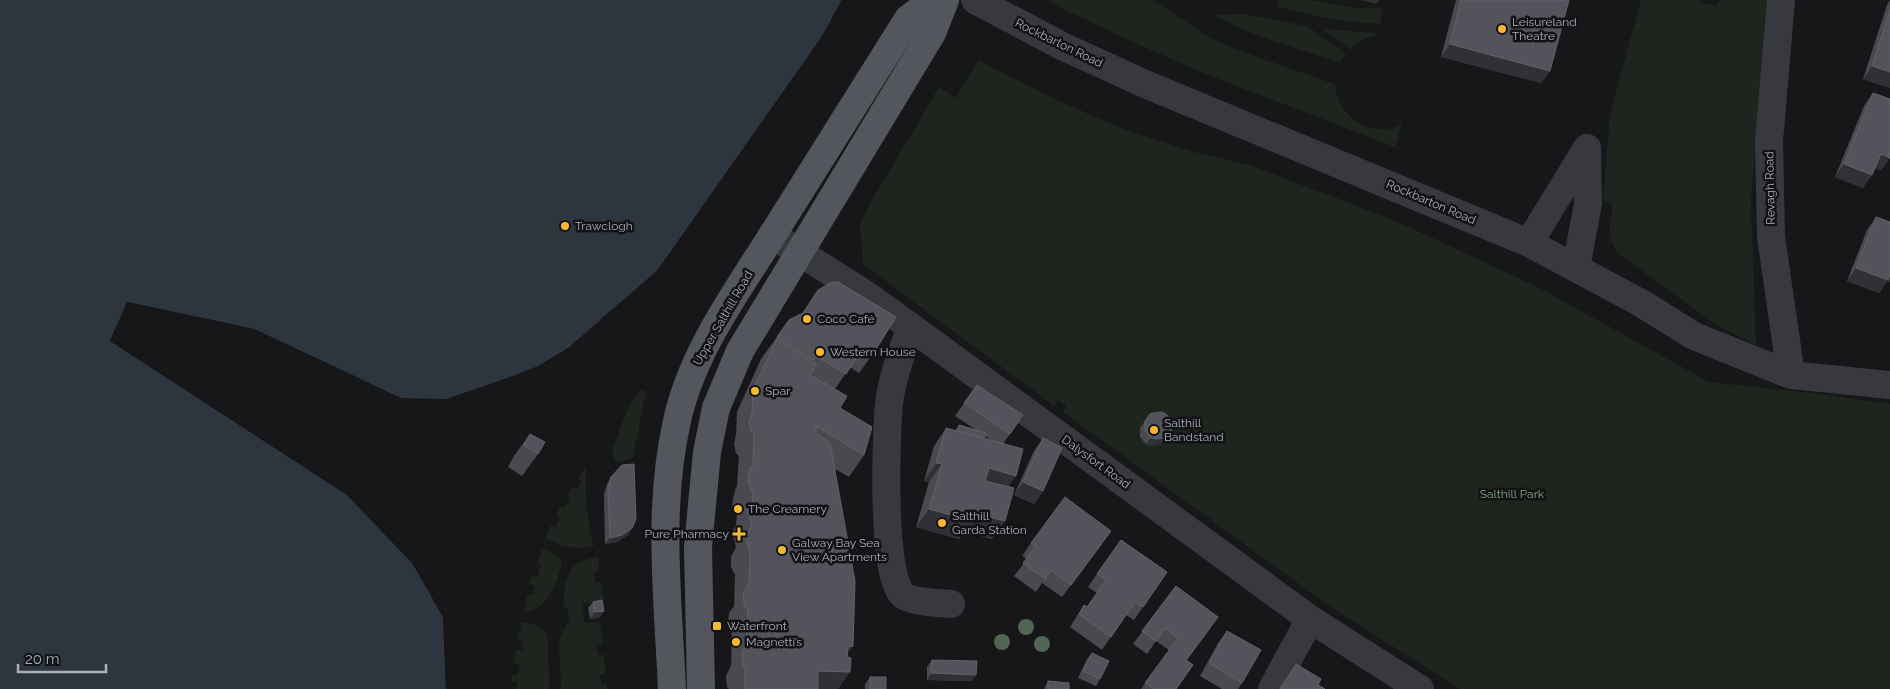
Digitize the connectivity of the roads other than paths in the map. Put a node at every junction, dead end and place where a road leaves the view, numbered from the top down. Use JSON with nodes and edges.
{"nodes":[{"id":1,"x":932,"y":0,"type":"edge"},
{"id":2,"x":946,"y":0,"type":"edge"},
{"id":3,"x":975,"y":0,"type":"edge"},
{"id":4,"x":1781,"y":0,"type":"edge"},
{"id":5,"x":772,"y":235,"type":"junction"},
{"id":6,"x":1530,"y":244,"type":"junction"},
{"id":7,"x":798,"y":252,"type":"junction"},
{"id":8,"x":1576,"y":267,"type":"junction"},
{"id":9,"x":911,"y":327,"type":"junction"},
{"id":10,"x":1791,"y":374,"type":"junction"},
{"id":11,"x":1890,"y":385,"type":"edge"},
{"id":12,"x":951,"y":604,"type":"dead end"},
{"id":13,"x":1310,"y":619,"type":"junction"},
{"id":14,"x":672,"y":689,"type":"edge"},
{"id":15,"x":701,"y":689,"type":"edge"},
{"id":16,"x":1272,"y":689,"type":"edge"},
{"id":17,"x":1420,"y":689,"type":"edge"}],
"edges":[{"from":1,"to":5,"type":"main road","name":"Upper Salthill Road"},
{"from":2,"to":7,"type":"main road"},
{"from":3,"to":6,"type":"street","name":"Rockbarton Road"},
{"from":4,"to":10,"type":"street","name":"Revagh Road"},
{"from":5,"to":7,"type":"street","name":"Dalysfort Road"},
{"from":5,"to":14,"type":"main road","name":"Upper Salthill Road"},
{"from":6,"to":8,"type":"street","name":"Rockbarton Road"},
{"from":6,"to":8,"type":"street"},
{"from":7,"to":9,"type":"street","name":"Dalysfort Road"},
{"from":7,"to":15,"type":"main road"},
{"from":8,"to":10,"type":"street","name":"Rockbarton Road"},
{"from":9,"to":12,"type":"street"},
{"from":9,"to":13,"type":"street","name":"Dalysfort Road"},
{"from":10,"to":11,"type":"street","name":"Rockbarton Road"},
{"from":13,"to":16,"type":"street"},
{"from":13,"to":17,"type":"street","name":"Dalysfort Road"}]}
